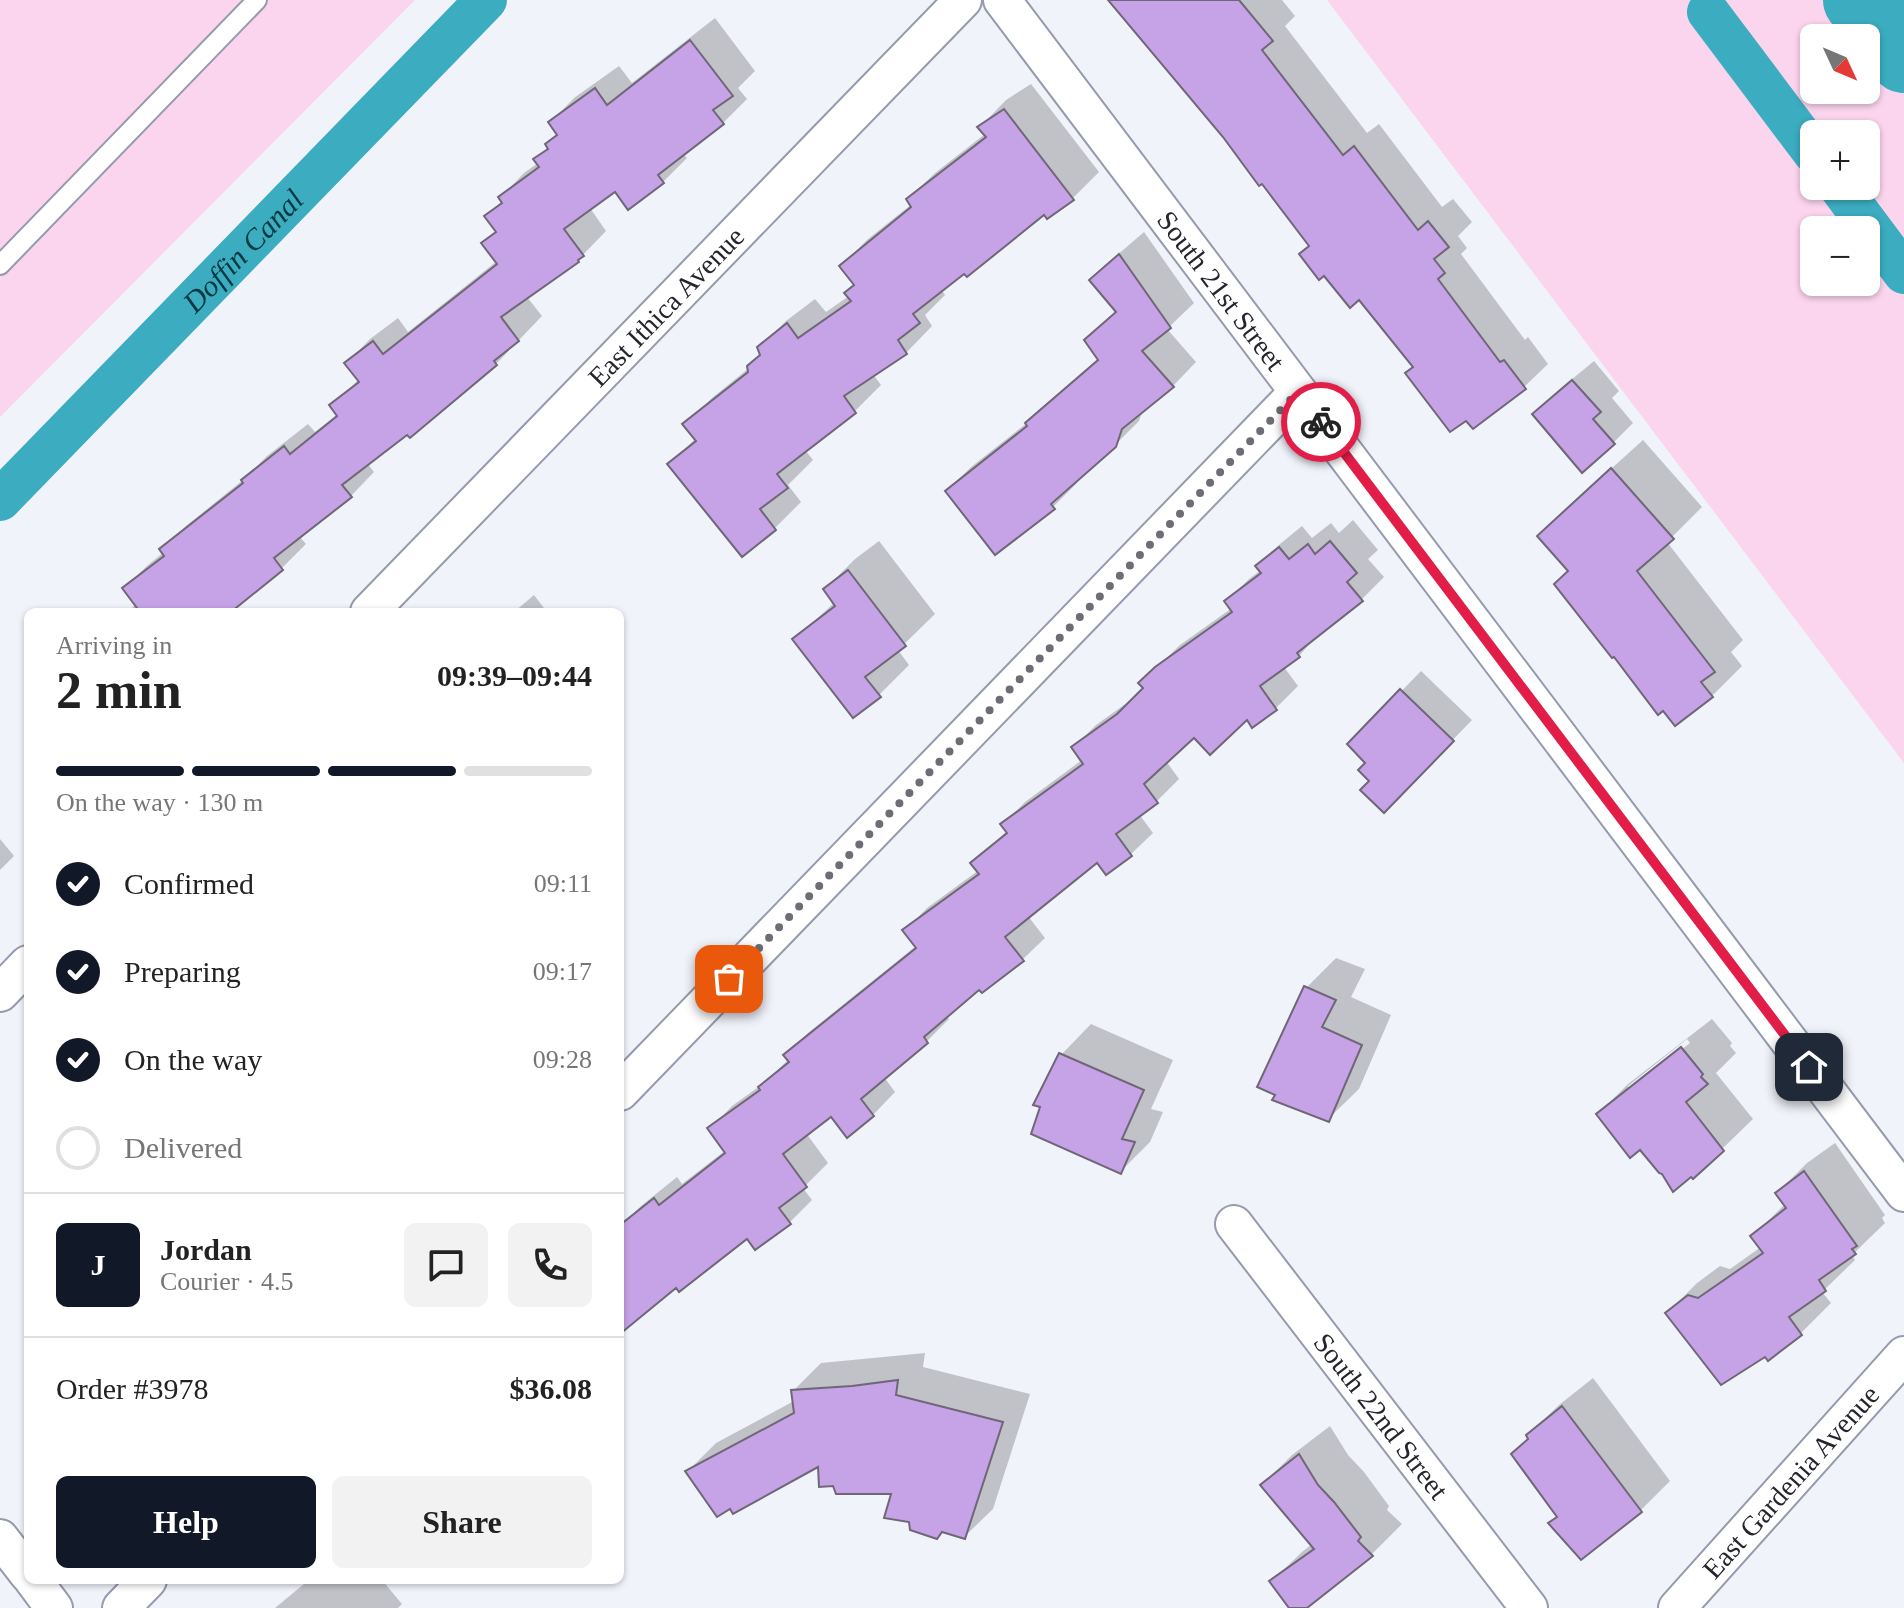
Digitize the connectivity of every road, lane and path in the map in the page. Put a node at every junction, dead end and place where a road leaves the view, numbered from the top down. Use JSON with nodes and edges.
{"nodes":[{"id":1,"x":257,"y":0,"type":"edge"},
{"id":2,"x":963,"y":0,"type":"edge"},
{"id":3,"x":1002,"y":0,"type":"edge"},
{"id":4,"x":0,"y":265,"type":"edge"},
{"id":5,"x":1298,"y":392,"type":"junction"},
{"id":6,"x":373,"y":608,"type":"edge"},
{"id":7,"x":24,"y":968,"type":"edge"},
{"id":8,"x":0,"y":993,"type":"edge"},
{"id":9,"x":624,"y":1088,"type":"edge"},
{"id":10,"x":1904,"y":1193,"type":"edge"},
{"id":11,"x":1234,"y":1224,"type":"dead end"},
{"id":12,"x":1904,"y":1355,"type":"edge"},
{"id":13,"x":0,"y":1538,"type":"edge"},
{"id":14,"x":24,"y":1569,"type":"edge"},
{"id":15,"x":36,"y":1584,"type":"edge"},
{"id":16,"x":144,"y":1584,"type":"edge"},
{"id":17,"x":54,"y":1608,"type":"edge"},
{"id":18,"x":121,"y":1608,"type":"edge"},
{"id":19,"x":1529,"y":1608,"type":"edge"},
{"id":20,"x":1677,"y":1608,"type":"edge"}],
"edges":[{"from":1,"to":4,"type":"lane"},
{"from":2,"to":6,"type":"street","name":"East Ithica Avenue"},
{"from":3,"to":5,"type":"street","name":"South 21st Street"},
{"from":5,"to":9,"type":"street"},
{"from":5,"to":10,"type":"street","name":"South 21st Street"},
{"from":7,"to":8,"type":"street"},
{"from":11,"to":19,"type":"street","name":"South 22nd Street"},
{"from":12,"to":20,"type":"street","name":"East Gardenia Avenue"},
{"from":13,"to":14,"type":"street"},
{"from":15,"to":17,"type":"street"},
{"from":16,"to":18,"type":"street"}]}
